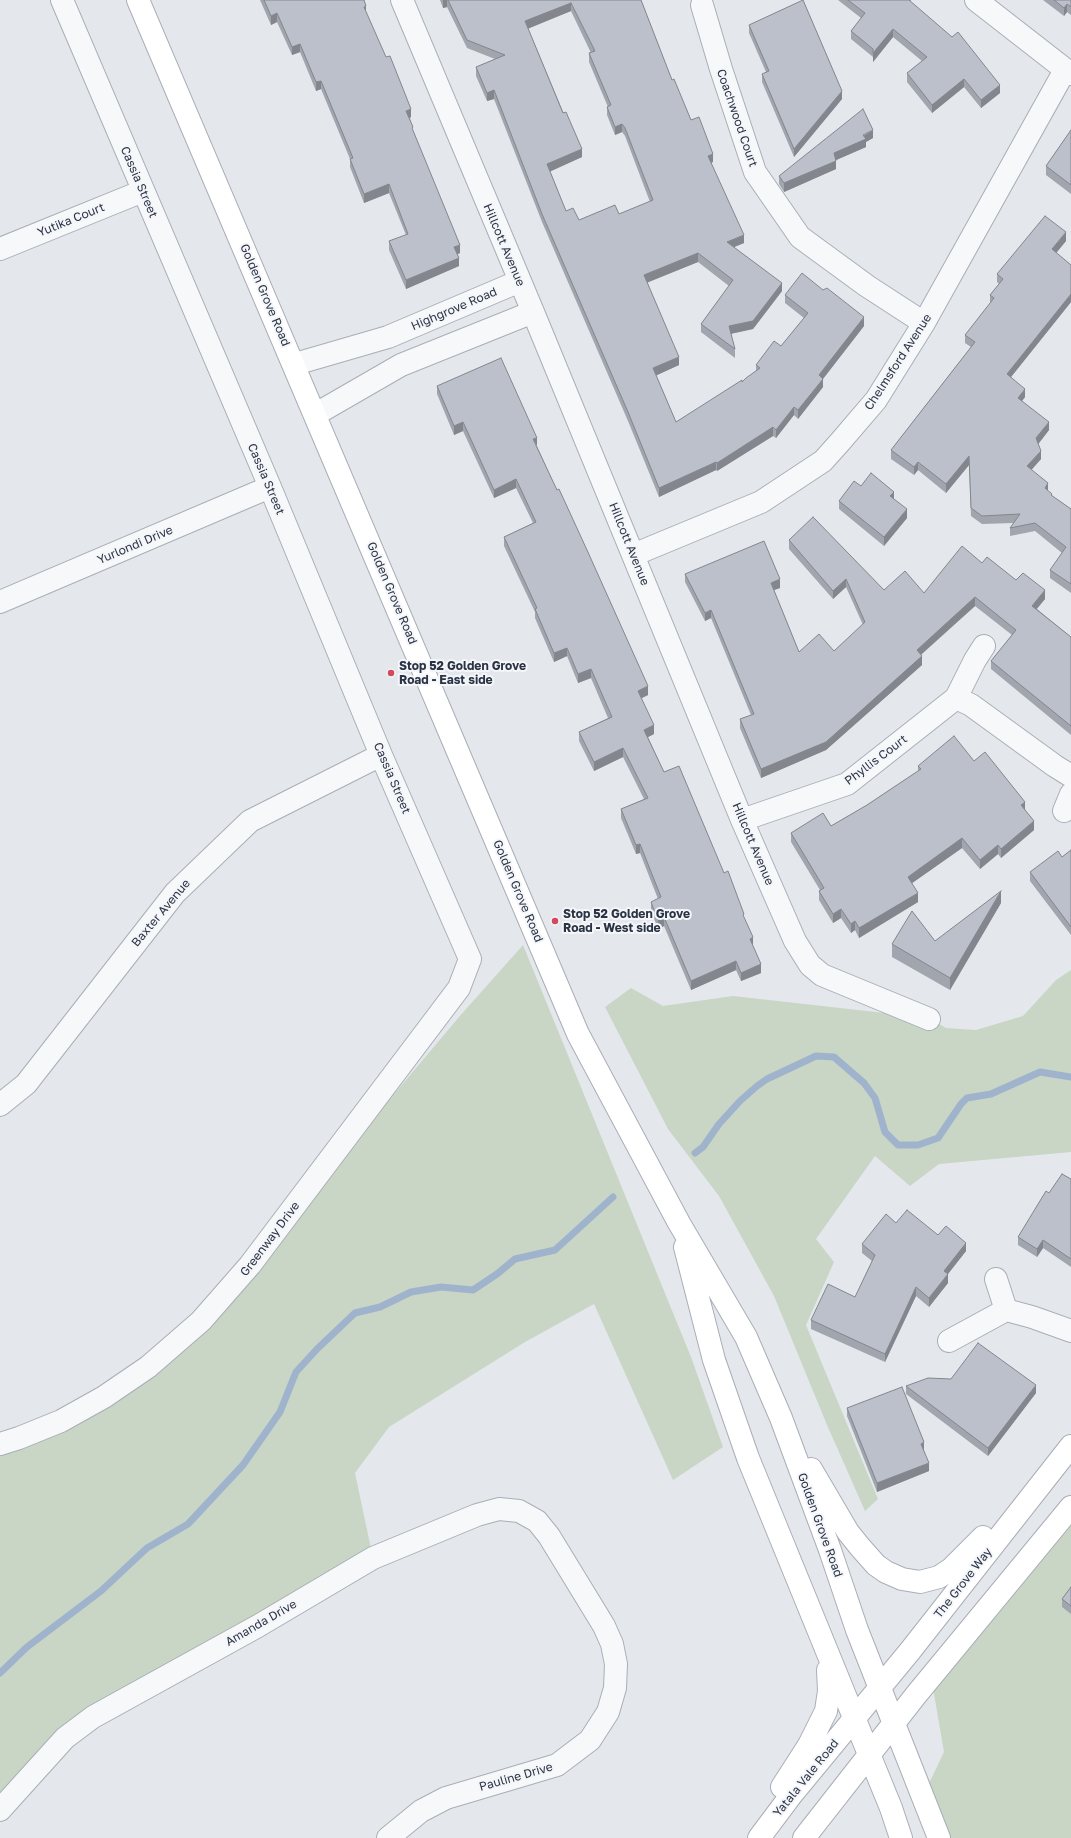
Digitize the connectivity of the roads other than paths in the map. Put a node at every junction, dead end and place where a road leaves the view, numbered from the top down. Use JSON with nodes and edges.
{"nodes":[{"id":1,"x":62,"y":0,"type":"edge"},
{"id":2,"x":138,"y":0,"type":"edge"},
{"id":3,"x":402,"y":0,"type":"edge"},
{"id":4,"x":976,"y":0,"type":"edge"},
{"id":5,"x":702,"y":5,"type":"dead end"},
{"id":6,"x":1068,"y":72,"type":"edge"},
{"id":7,"x":143,"y":191,"type":"junction"},
{"id":8,"x":0,"y":249,"type":"edge"},
{"id":9,"x":520,"y":281,"type":"junction"},
{"id":10,"x":533,"y":312,"type":"junction"},
{"id":11,"x":924,"y":324,"type":"junction"},
{"id":12,"x":388,"y":337,"type":"junction"},
{"id":13,"x":295,"y":364,"type":"junction"},
{"id":14,"x":401,"y":365,"type":"junction"},
{"id":15,"x":316,"y":414,"type":"junction"},
{"id":16,"x":270,"y":487,"type":"junction"},
{"id":17,"x":633,"y":555,"type":"junction"},
{"id":18,"x":0,"y":602,"type":"edge"},
{"id":19,"x":984,"y":646,"type":"dead end"},
{"id":20,"x":956,"y":698,"type":"junction"},
{"id":21,"x":381,"y":755,"type":"junction"},
{"id":22,"x":1071,"y":776,"type":"edge"},
{"id":23,"x":742,"y":820,"type":"junction"},
{"id":24,"x":470,"y":959,"type":"joint"},
{"id":25,"x":929,"y":1018,"type":"dead end"},
{"id":26,"x":0,"y":1106,"type":"edge"},
{"id":27,"x":679,"y":1223,"type":"junction"},
{"id":28,"x":996,"y":1279,"type":"dead end"},
{"id":29,"x":1006,"y":1310,"type":"junction"},
{"id":30,"x":1071,"y":1331,"type":"edge"},
{"id":31,"x":949,"y":1341,"type":"dead end"},
{"id":32,"x":781,"y":1418,"type":"junction"},
{"id":33,"x":1071,"y":1443,"type":"edge"},
{"id":34,"x":0,"y":1444,"type":"edge"},
{"id":35,"x":1071,"y":1446,"type":"edge"},
{"id":36,"x":1071,"y":1506,"type":"edge"},
{"id":37,"x":549,"y":1536,"type":"joint"},
{"id":38,"x":828,"y":1657,"type":"junction"},
{"id":39,"x":880,"y":1688,"type":"junction"},
{"id":40,"x":854,"y":1719,"type":"junction"},
{"id":41,"x":894,"y":1724,"type":"junction"},
{"id":42,"x":869,"y":1756,"type":"junction"},
{"id":43,"x":0,"y":1810,"type":"edge"},
{"id":44,"x":388,"y":1838,"type":"edge"},
{"id":45,"x":758,"y":1838,"type":"edge"},
{"id":46,"x":804,"y":1838,"type":"edge"},
{"id":47,"x":901,"y":1838,"type":"edge"},
{"id":48,"x":939,"y":1838,"type":"edge"}],
"edges":[{"from":1,"to":7,"type":"street","name":"Cassia Street"},
{"from":2,"to":13,"type":"main road","name":"Golden Grove Road"},
{"from":3,"to":9,"type":"street","name":"Hillcott Avenue"},
{"from":4,"to":6,"type":"street"},
{"from":5,"to":11,"type":"street","name":"Coachwood Court"},
{"from":6,"to":11,"type":"street","name":"Chelmsford Avenue"},
{"from":7,"to":8,"type":"street","name":"Yutika Court"},
{"from":7,"to":16,"type":"street","name":"Cassia Street"},
{"from":9,"to":10,"type":"street","name":"Hillcott Avenue"},
{"from":9,"to":12,"type":"street","name":"Highgrove Road"},
{"from":10,"to":14,"type":"street"},
{"from":10,"to":17,"type":"street","name":"Hillcott Avenue"},
{"from":11,"to":17,"type":"street","name":"Chelmsford Avenue"},
{"from":12,"to":13,"type":"street","name":"Highgrove Road"},
{"from":12,"to":14,"type":"street"},
{"from":13,"to":15,"type":"main road","name":"Golden Grove Road"},
{"from":14,"to":15,"type":"street"},
{"from":15,"to":27,"type":"main road","name":"Golden Grove Road"},
{"from":16,"to":18,"type":"street","name":"Yurlondi Drive"},
{"from":16,"to":21,"type":"street","name":"Cassia Street"},
{"from":17,"to":23,"type":"street","name":"Hillcott Avenue"},
{"from":19,"to":20,"type":"street","name":"Phyllis Court"},
{"from":20,"to":22,"type":"street"},
{"from":20,"to":23,"type":"street","name":"Phyllis Court"},
{"from":21,"to":24,"type":"street","name":"Cassia Street"},
{"from":21,"to":26,"type":"street","name":"Baxter Avenue"},
{"from":23,"to":25,"type":"street","name":"Hillcott Avenue"},
{"from":24,"to":34,"type":"street","name":"Greenway Drive"},
{"from":27,"to":32,"type":"main road","name":"Golden Grove Road"},
{"from":27,"to":38,"type":"main road","name":"Golden Grove Road"},
{"from":28,"to":29,"type":"street"},
{"from":29,"to":30,"type":"street"},
{"from":29,"to":31,"type":"street"},
{"from":32,"to":33,"type":"main road"},
{"from":32,"to":39,"type":"main road","name":"Golden Grove Road"},
{"from":35,"to":39,"type":"main road","name":"The Grove Way"},
{"from":36,"to":41,"type":"main road"},
{"from":37,"to":43,"type":"street","name":"Amanda Drive"},
{"from":37,"to":44,"type":"street","name":"Pauline Drive"},
{"from":38,"to":40,"type":"main road","name":"Golden Grove Road"},
{"from":38,"to":45,"type":"main road"},
{"from":39,"to":40,"type":"main road","name":"The Grove Way"},
{"from":39,"to":41,"type":"main road","name":"Golden Grove Road"},
{"from":40,"to":42,"type":"main road","name":"Golden Grove Road"},
{"from":40,"to":45,"type":"main road","name":"Yatala Vale Road"},
{"from":41,"to":42,"type":"main road"},
{"from":41,"to":48,"type":"main road","name":"Golden Grove Road"},
{"from":42,"to":46,"type":"main road"},
{"from":42,"to":47,"type":"main road","name":"Golden Grove Road"}]}
